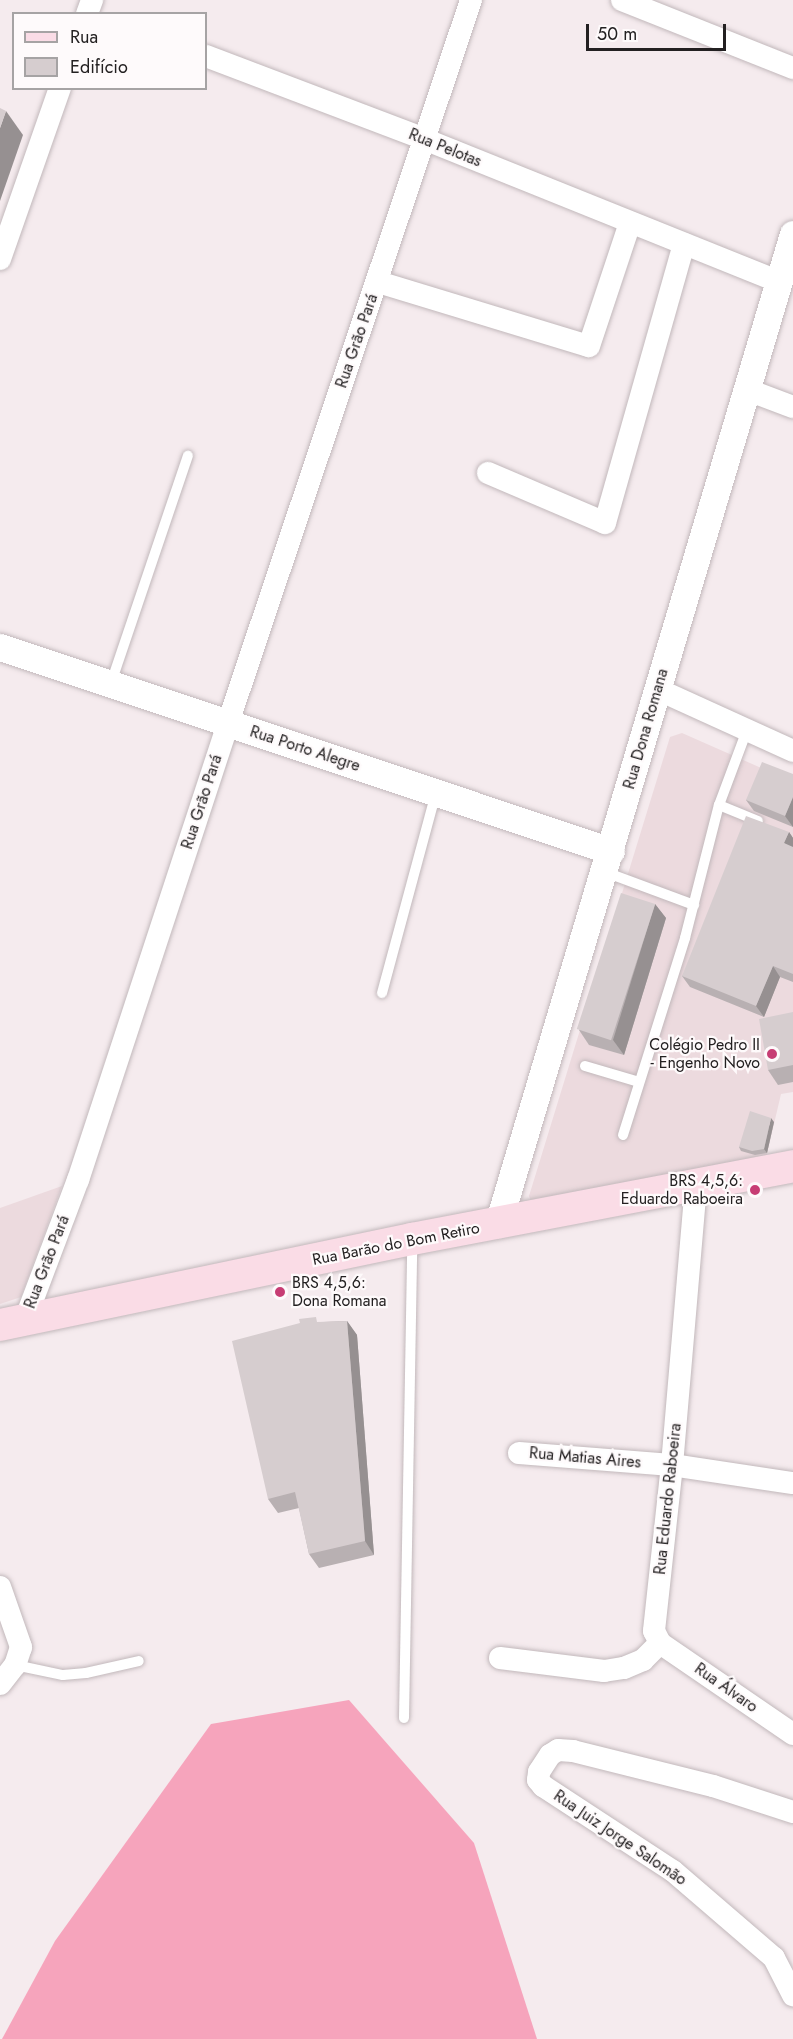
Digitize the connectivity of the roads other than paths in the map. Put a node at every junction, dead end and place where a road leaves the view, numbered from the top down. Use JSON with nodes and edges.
{"nodes":[{"id":1,"x":471,"y":0,"type":"edge"},
{"id":2,"x":622,"y":0,"type":"edge"},
{"id":3,"x":207,"y":56,"type":"edge"},
{"id":4,"x":793,"y":68,"type":"edge"},
{"id":5,"x":59,"y":90,"type":"edge"},
{"id":6,"x":424,"y":139,"type":"junction"},
{"id":7,"x":630,"y":223,"type":"junction"},
{"id":8,"x":793,"y":234,"type":"edge"},
{"id":9,"x":684,"y":244,"type":"junction"},
{"id":10,"x":0,"y":259,"type":"edge"},
{"id":11,"x":378,"y":282,"type":"junction"},
{"id":12,"x":779,"y":282,"type":"junction"},
{"id":13,"x":748,"y":390,"type":"junction"},
{"id":14,"x":793,"y":407,"type":"edge"},
{"id":15,"x":188,"y":456,"type":"dead end"},
{"id":16,"x":488,"y":472,"type":"dead end"},
{"id":17,"x":0,"y":647,"type":"edge"},
{"id":18,"x":110,"y":684,"type":"junction"},
{"id":19,"x":657,"y":689,"type":"junction"},
{"id":20,"x":228,"y":723,"type":"junction"},
{"id":21,"x":747,"y":730,"type":"junction"},
{"id":22,"x":793,"y":751,"type":"edge"},
{"id":23,"x":436,"y":793,"type":"junction"},
{"id":24,"x":719,"y":806,"type":"junction"},
{"id":25,"x":774,"y":827,"type":"edge"},
{"id":26,"x":608,"y":861,"type":"junction"},
{"id":27,"x":694,"y":905,"type":"junction"},
{"id":28,"x":382,"y":993,"type":"dead end"},
{"id":29,"x":585,"y":1066,"type":"dead end"},
{"id":30,"x":639,"y":1082,"type":"junction"},
{"id":31,"x":623,"y":1135,"type":"dead end"},
{"id":32,"x":793,"y":1166,"type":"edge"},
{"id":33,"x":696,"y":1185,"type":"junction"},
{"id":34,"x":498,"y":1224,"type":"junction"},
{"id":35,"x":412,"y":1239,"type":"junction"},
{"id":36,"x":12,"y":1323,"type":"edge"},
{"id":37,"x":519,"y":1453,"type":"dead end"},
{"id":38,"x":672,"y":1465,"type":"junction"},
{"id":39,"x":793,"y":1484,"type":"edge"},
{"id":40,"x":0,"y":1587,"type":"edge"},
{"id":41,"x":660,"y":1642,"type":"junction"},
{"id":42,"x":500,"y":1658,"type":"dead end"},
{"id":43,"x":138,"y":1661,"type":"dead end"},
{"id":44,"x":15,"y":1665,"type":"junction"},
{"id":45,"x":0,"y":1684,"type":"edge"},
{"id":46,"x":404,"y":1718,"type":"dead end"},
{"id":47,"x":793,"y":1734,"type":"edge"},
{"id":48,"x":793,"y":1812,"type":"edge"},
{"id":49,"x":793,"y":1995,"type":"edge"}],
"edges":[{"from":1,"to":6,"type":"street","name":"Rua Grão Pará"},
{"from":2,"to":4,"type":"street"},
{"from":3,"to":6,"type":"street","name":"Rua Pelotas"},
{"from":5,"to":10,"type":"street"},
{"from":6,"to":7,"type":"street","name":"Rua Pelotas"},
{"from":6,"to":11,"type":"street","name":"Rua Grão Pará"},
{"from":7,"to":9,"type":"street","name":"Rua Pelotas"},
{"from":7,"to":11,"type":"street","name":"Rua Grão Pará"},
{"from":8,"to":12,"type":"street","name":"Rua Dona Romana"},
{"from":9,"to":12,"type":"street","name":"Rua Pelotas"},
{"from":9,"to":16,"type":"street"},
{"from":11,"to":20,"type":"street","name":"Rua Grão Pará"},
{"from":12,"to":13,"type":"street","name":"Rua Dona Romana"},
{"from":13,"to":14,"type":"street"},
{"from":13,"to":19,"type":"street","name":"Rua Dona Romana"},
{"from":15,"to":18,"type":"lane"},
{"from":17,"to":18,"type":"street","name":"Rua Porto Alegre"},
{"from":18,"to":20,"type":"street","name":"Rua Porto Alegre"},
{"from":19,"to":21,"type":"street"},
{"from":19,"to":26,"type":"street","name":"Rua Dona Romana"},
{"from":20,"to":23,"type":"street","name":"Rua Porto Alegre"},
{"from":20,"to":36,"type":"street","name":"Rua Grão Pará"},
{"from":21,"to":22,"type":"street"},
{"from":21,"to":24,"type":"lane"},
{"from":23,"to":26,"type":"street","name":"Rua Porto Alegre"},
{"from":23,"to":28,"type":"lane"},
{"from":24,"to":25,"type":"lane"},
{"from":24,"to":27,"type":"lane"},
{"from":26,"to":27,"type":"lane"},
{"from":26,"to":34,"type":"street","name":"Rua Dona Romana"},
{"from":27,"to":30,"type":"lane"},
{"from":29,"to":30,"type":"lane"},
{"from":30,"to":31,"type":"lane"},
{"from":32,"to":33,"type":"main road","name":"Rua Barão do Bom Retiro"},
{"from":33,"to":34,"type":"main road","name":"Rua Barão do Bom Retiro"},
{"from":33,"to":38,"type":"street","name":"Rua Eduardo Raboeira"},
{"from":34,"to":35,"type":"main road","name":"Rua Barão do Bom Retiro"},
{"from":35,"to":36,"type":"main road","name":"Rua Barão do Bom Retiro"},
{"from":35,"to":46,"type":"lane"},
{"from":37,"to":38,"type":"street","name":"Rua Matias Aires"},
{"from":38,"to":39,"type":"street","name":"Rua Matias Aires"},
{"from":38,"to":41,"type":"street","name":"Rua Eduardo Raboeira"},
{"from":40,"to":44,"type":"street"},
{"from":41,"to":42,"type":"street"},
{"from":41,"to":47,"type":"street","name":"Rua Álvaro"},
{"from":43,"to":44,"type":"lane"},
{"from":44,"to":45,"type":"street"},
{"from":48,"to":49,"type":"street","name":"Rua Juiz Jorge Salomão"}]}
